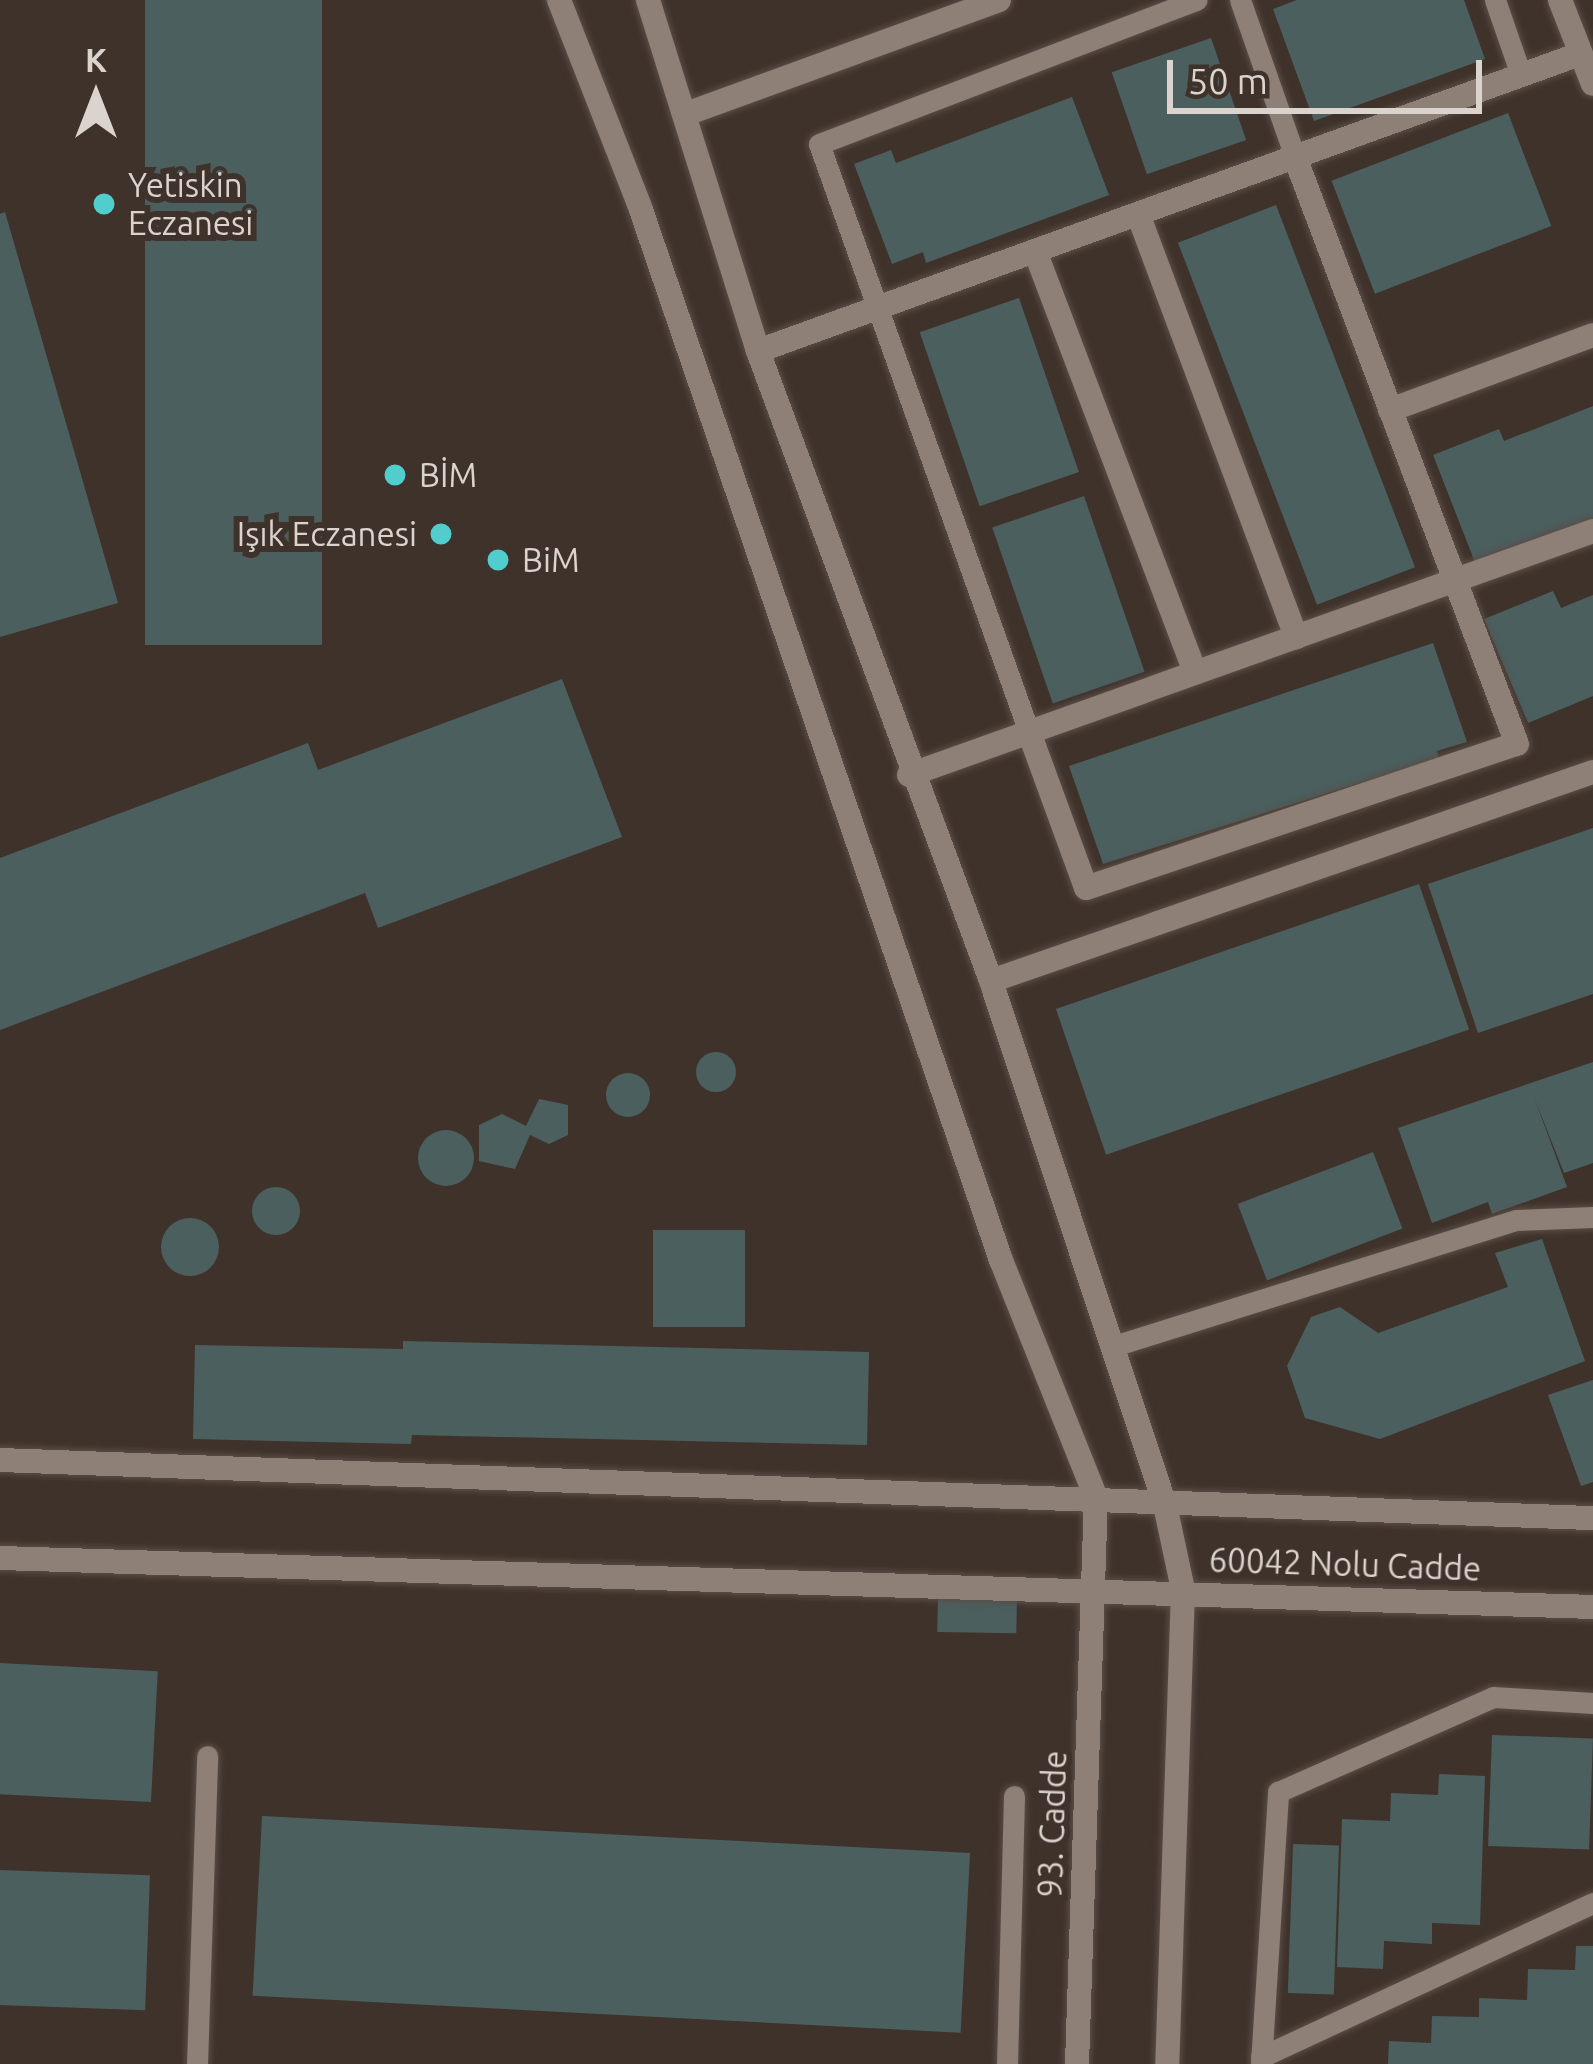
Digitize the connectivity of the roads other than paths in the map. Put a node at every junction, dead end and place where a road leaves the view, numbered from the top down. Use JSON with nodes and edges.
{"nodes":[{"id":1,"x":559,"y":0,"type":"edge"},
{"id":2,"x":648,"y":0,"type":"edge"},
{"id":3,"x":998,"y":0,"type":"edge"},
{"id":4,"x":1196,"y":0,"type":"edge"},
{"id":5,"x":1240,"y":0,"type":"edge"},
{"id":6,"x":1495,"y":0,"type":"edge"},
{"id":7,"x":1560,"y":0,"type":"edge"},
{"id":8,"x":1580,"y":54,"type":"junction"},
{"id":9,"x":1521,"y":75,"type":"junction"},
{"id":10,"x":1593,"y":84,"type":"edge"},
{"id":11,"x":686,"y":114,"type":"junction"},
{"id":12,"x":1295,"y":157,"type":"junction"},
{"id":13,"x":1138,"y":214,"type":"junction"},
{"id":14,"x":1035,"y":251,"type":"junction"},
{"id":15,"x":874,"y":309,"type":"junction"},
{"id":16,"x":1593,"y":335,"type":"edge"},
{"id":17,"x":758,"y":351,"type":"junction"},
{"id":18,"x":1390,"y":410,"type":"junction"},
{"id":19,"x":1593,"y":531,"type":"edge"},
{"id":20,"x":1455,"y":580,"type":"junction"},
{"id":21,"x":1296,"y":637,"type":"junction"},
{"id":22,"x":1195,"y":673,"type":"junction"},
{"id":23,"x":1029,"y":732,"type":"junction"},
{"id":24,"x":1593,"y":772,"type":"edge"},
{"id":25,"x":909,"y":775,"type":"junction"},
{"id":26,"x":991,"y":981,"type":"junction"},
{"id":27,"x":1593,"y":1217,"type":"edge"},
{"id":28,"x":1118,"y":1345,"type":"junction"},
{"id":29,"x":0,"y":1460,"type":"edge"},
{"id":30,"x":1096,"y":1498,"type":"junction"},
{"id":31,"x":1165,"y":1505,"type":"junction"},
{"id":32,"x":1593,"y":1518,"type":"edge"},
{"id":33,"x":0,"y":1558,"type":"edge"},
{"id":34,"x":1094,"y":1586,"type":"junction"},
{"id":35,"x":1183,"y":1591,"type":"junction"},
{"id":36,"x":1593,"y":1607,"type":"edge"},
{"id":37,"x":1593,"y":1702,"type":"edge"},
{"id":38,"x":207,"y":1756,"type":"dead end"},
{"id":39,"x":1014,"y":1796,"type":"dead end"},
{"id":40,"x":1593,"y":1903,"type":"edge"},
{"id":41,"x":1261,"y":2060,"type":"edge"},
{"id":42,"x":197,"y":2064,"type":"edge"},
{"id":43,"x":1007,"y":2064,"type":"edge"},
{"id":44,"x":1077,"y":2064,"type":"edge"},
{"id":45,"x":1167,"y":2064,"type":"edge"}],
"edges":[{"from":1,"to":30,"type":"street"},
{"from":2,"to":11,"type":"street"},
{"from":3,"to":11,"type":"street"},
{"from":4,"to":15,"type":"lane"},
{"from":5,"to":12,"type":"lane"},
{"from":6,"to":9,"type":"lane"},
{"from":7,"to":8,"type":"street"},
{"from":8,"to":9,"type":"street"},
{"from":8,"to":10,"type":"street"},
{"from":9,"to":12,"type":"street"},
{"from":11,"to":17,"type":"street"},
{"from":12,"to":13,"type":"street"},
{"from":12,"to":18,"type":"street"},
{"from":13,"to":14,"type":"street"},
{"from":13,"to":21,"type":"street"},
{"from":14,"to":15,"type":"street"},
{"from":14,"to":22,"type":"street"},
{"from":15,"to":17,"type":"street"},
{"from":15,"to":23,"type":"lane"},
{"from":16,"to":18,"type":"street"},
{"from":17,"to":25,"type":"street"},
{"from":18,"to":20,"type":"street"},
{"from":19,"to":20,"type":"street"},
{"from":20,"to":21,"type":"street"},
{"from":20,"to":23,"type":"street"},
{"from":21,"to":22,"type":"street"},
{"from":22,"to":23,"type":"street"},
{"from":23,"to":25,"type":"street"},
{"from":24,"to":26,"type":"street"},
{"from":25,"to":26,"type":"street"},
{"from":26,"to":28,"type":"street"},
{"from":27,"to":28,"type":"lane"},
{"from":28,"to":31,"type":"street"},
{"from":29,"to":30,"type":"street"},
{"from":30,"to":31,"type":"street"},
{"from":30,"to":34,"type":"street","name":"93. Cadde"},
{"from":31,"to":32,"type":"street"},
{"from":31,"to":35,"type":"street"},
{"from":33,"to":34,"type":"street","name":"60042 Nolu Cadde"},
{"from":34,"to":35,"type":"street","name":"60042 Nolu Cadde"},
{"from":34,"to":44,"type":"street","name":"93. Cadde"},
{"from":35,"to":36,"type":"street","name":"60042 Nolu Cadde"},
{"from":35,"to":45,"type":"street"},
{"from":37,"to":41,"type":"lane"},
{"from":38,"to":42,"type":"lane"},
{"from":39,"to":43,"type":"lane"},
{"from":40,"to":41,"type":"lane"}]}
